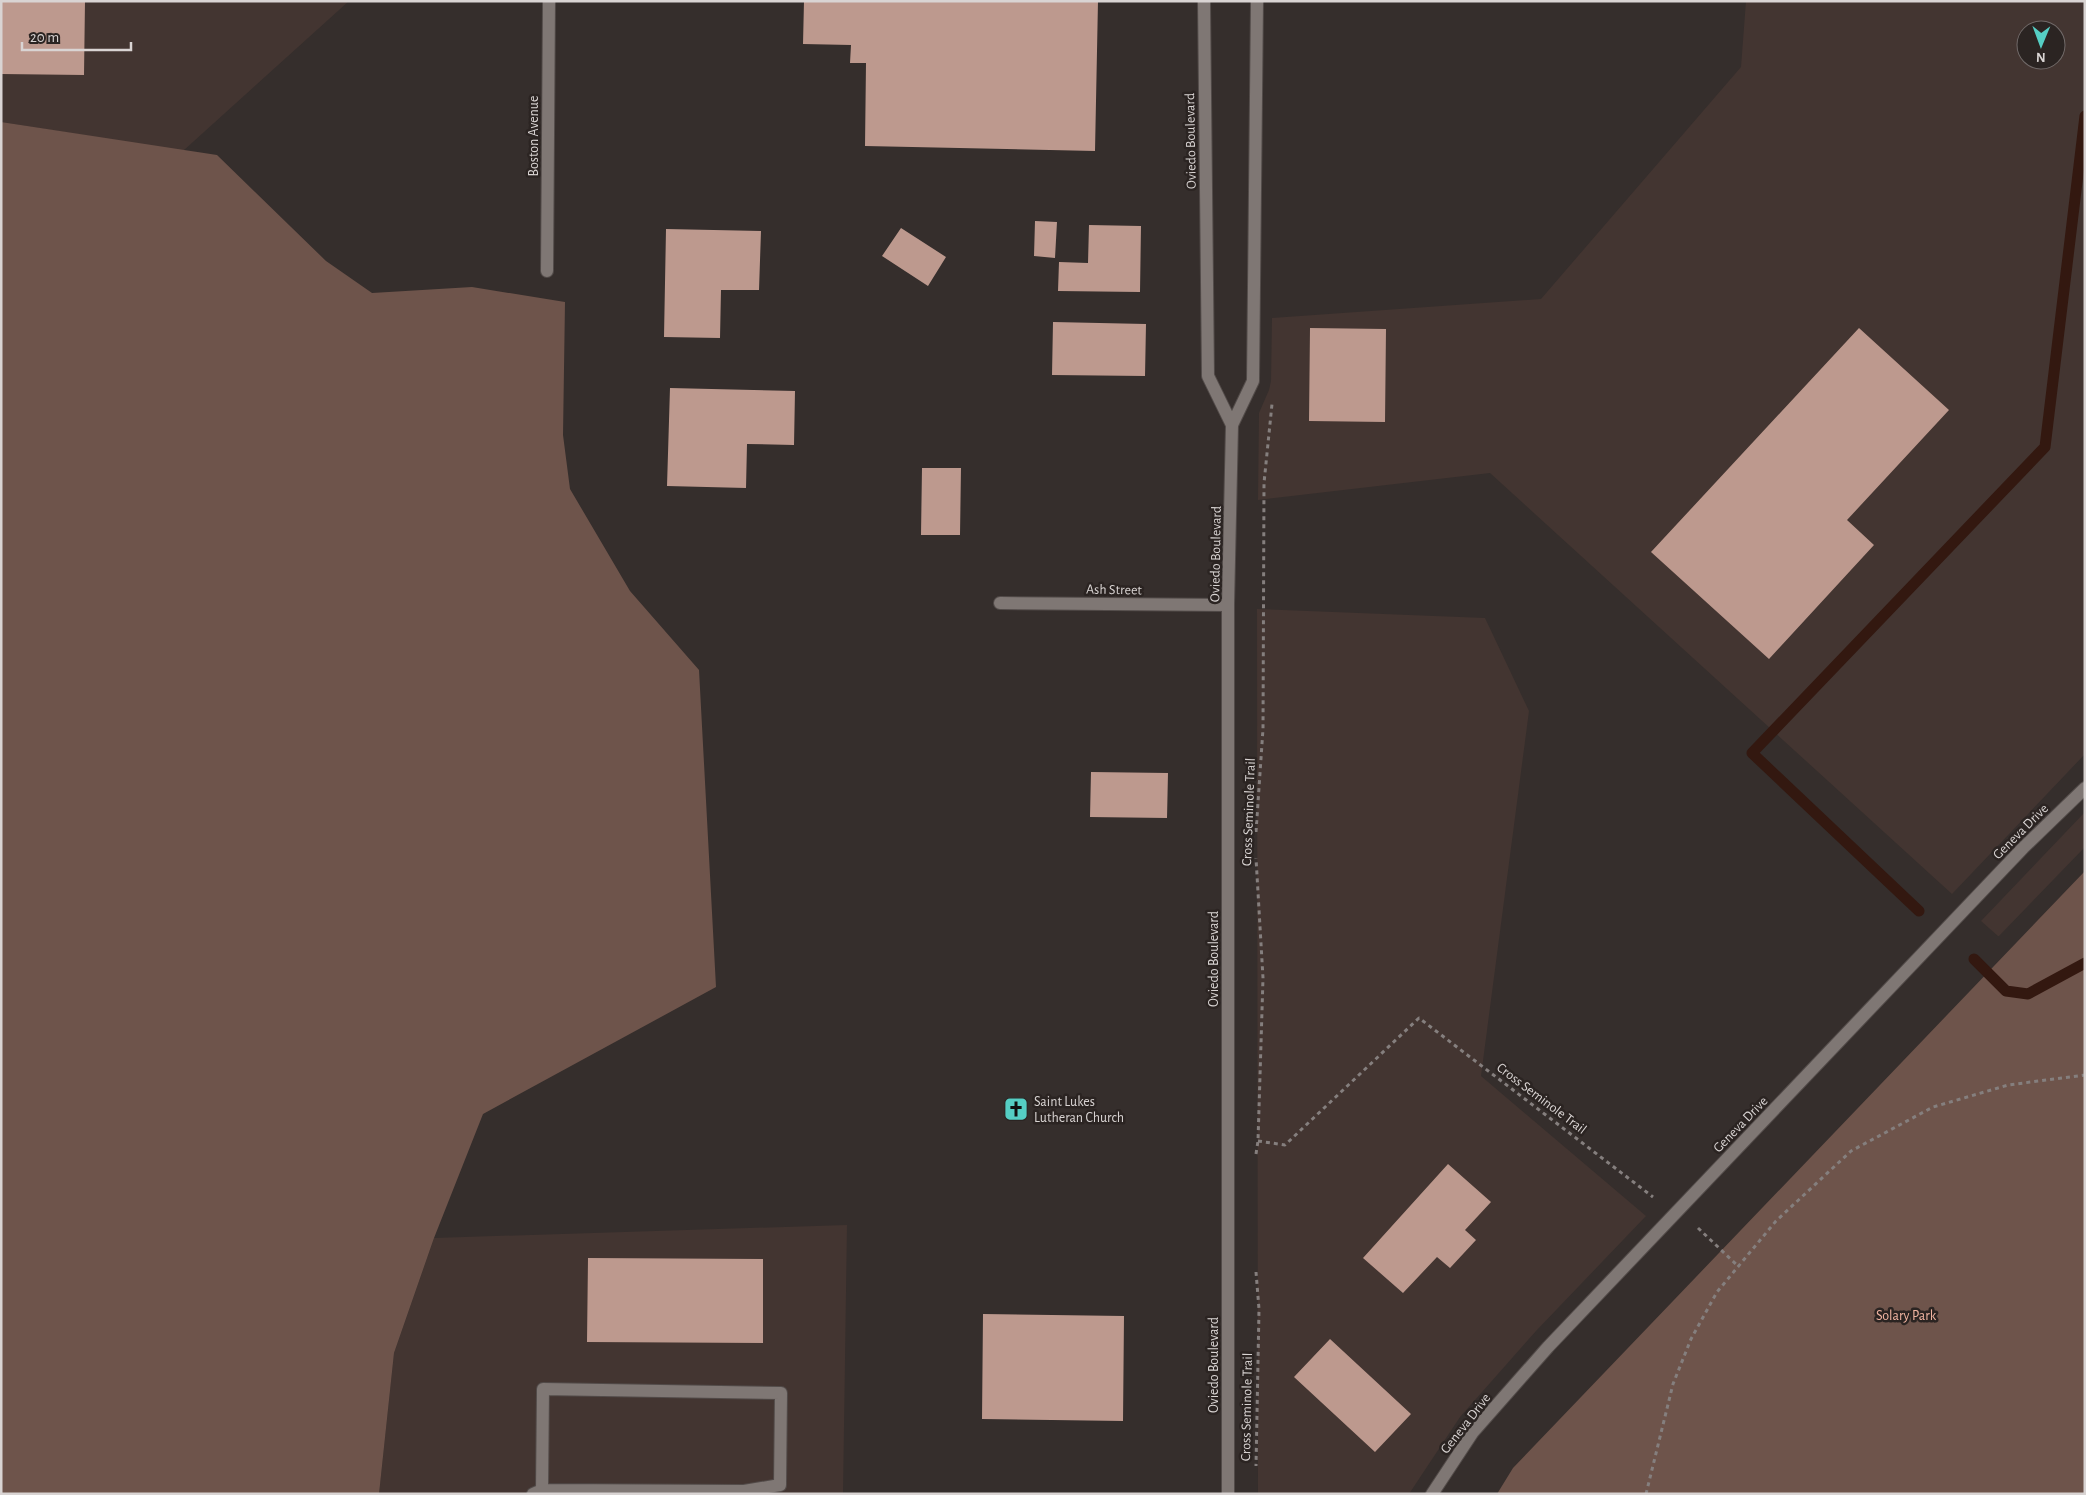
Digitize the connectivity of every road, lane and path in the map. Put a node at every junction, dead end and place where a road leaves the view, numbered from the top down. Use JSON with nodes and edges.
{"nodes":[{"id":1,"x":549,"y":1,"type":"edge"},
{"id":2,"x":1204,"y":1,"type":"edge"},
{"id":3,"x":1257,"y":1,"type":"edge"},
{"id":4,"x":547,"y":271,"type":"dead end"},
{"id":5,"x":1232,"y":425,"type":"junction"},
{"id":6,"x":1264,"y":483,"type":"dead end"},
{"id":7,"x":1000,"y":603,"type":"dead end"},
{"id":8,"x":1228,"y":605,"type":"junction"},
{"id":9,"x":2085,"y":788,"type":"edge"},
{"id":10,"x":1256,"y":834,"type":"dead end"},
{"id":11,"x":1256,"y":854,"type":"dead end"},
{"id":12,"x":2085,"y":1075,"type":"edge"},
{"id":13,"x":1258,"y":1141,"type":"junction"},
{"id":14,"x":1254,"y":1160,"type":"dead end"},
{"id":15,"x":1653,"y":1197,"type":"dead end"},
{"id":16,"x":1698,"y":1228,"type":"dead end"},
{"id":17,"x":1255,"y":1263,"type":"dead end"},
{"id":18,"x":1738,"y":1266,"type":"junction"},
{"id":19,"x":1256,"y":1467,"type":"dead end"},
{"id":20,"x":537,"y":1492,"type":"edge"},
{"id":21,"x":744,"y":1492,"type":"edge"},
{"id":22,"x":1228,"y":1494,"type":"edge"},
{"id":23,"x":1432,"y":1494,"type":"edge"},
{"id":24,"x":1646,"y":1494,"type":"edge"}],
"edges":[{"from":1,"to":4,"type":"main road","name":"Boston Avenue"},
{"from":2,"to":5,"type":"main road","name":"Oviedo Boulevard"},
{"from":3,"to":5,"type":"main road","name":"Oviedo Boulevard"},
{"from":5,"to":8,"type":"main road","name":"Oviedo Boulevard"},
{"from":6,"to":10,"type":"path","name":"Cross Seminole Trail"},
{"from":7,"to":8,"type":"main road","name":"Ash Street"},
{"from":8,"to":22,"type":"main road","name":"Oviedo Boulevard"},
{"from":9,"to":23,"type":"main road","name":"Geneva Drive"},
{"from":11,"to":13,"type":"path","name":"Cross Seminole Trail"},
{"from":12,"to":18,"type":"path"},
{"from":13,"to":14,"type":"path","name":"Cross Seminole Trail"},
{"from":13,"to":15,"type":"path","name":"Cross Seminole Trail"},
{"from":16,"to":18,"type":"path"},
{"from":17,"to":19,"type":"path","name":"Cross Seminole Trail"},
{"from":18,"to":24,"type":"path"},
{"from":20,"to":21,"type":"main road"},
{"from":20,"to":21,"type":"main road"}]}
